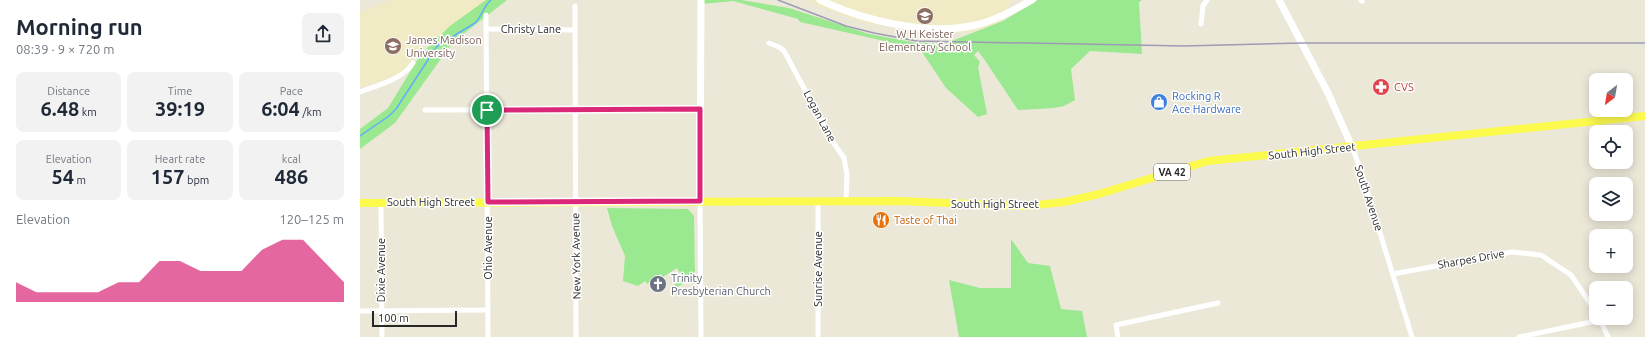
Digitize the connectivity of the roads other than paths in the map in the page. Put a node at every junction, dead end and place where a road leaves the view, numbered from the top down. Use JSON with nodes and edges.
{"nodes":[{"id":1,"x":701,"y":0,"type":"edge"},
{"id":2,"x":820,"y":0,"type":"edge"},
{"id":3,"x":1032,"y":0,"type":"edge"},
{"id":4,"x":1207,"y":0,"type":"edge"},
{"id":5,"x":1279,"y":0,"type":"edge"},
{"id":6,"x":575,"y":6,"type":"dead end"},
{"id":7,"x":486,"y":15,"type":"dead end"},
{"id":8,"x":1201,"y":24,"type":"dead end"},
{"id":9,"x":486,"y":29,"type":"junction"},
{"id":10,"x":575,"y":30,"type":"junction"},
{"id":11,"x":770,"y":43,"type":"dead end"},
{"id":12,"x":413,"y":63,"type":"dead end"},
{"id":13,"x":360,"y":92,"type":"edge"},
{"id":14,"x":700,"y":109,"type":"junction"},
{"id":15,"x":425,"y":110,"type":"dead end"},
{"id":16,"x":487,"y":110,"type":"junction"},
{"id":17,"x":575,"y":110,"type":"junction"},
{"id":18,"x":1645,"y":116,"type":"edge"},
{"id":19,"x":1352,"y":147,"type":"junction"},
{"id":20,"x":700,"y":201,"type":"junction"},
{"id":21,"x":818,"y":201,"type":"junction"},
{"id":22,"x":846,"y":201,"type":"junction"},
{"id":23,"x":381,"y":202,"type":"junction"},
{"id":24,"x":488,"y":202,"type":"junction"},
{"id":25,"x":575,"y":202,"type":"junction"},
{"id":26,"x":360,"y":203,"type":"edge"},
{"id":27,"x":1393,"y":274,"type":"junction"},
{"id":28,"x":1589,"y":302,"type":"edge"},
{"id":29,"x":1218,"y":303,"type":"dead end"},
{"id":30,"x":381,"y":310,"type":"junction"},
{"id":31,"x":488,"y":310,"type":"junction"},
{"id":32,"x":360,"y":311,"type":"edge"},
{"id":33,"x":1589,"y":321,"type":"edge"},
{"id":34,"x":1603,"y":325,"type":"edge"},
{"id":35,"x":382,"y":337,"type":"edge"},
{"id":36,"x":488,"y":337,"type":"edge"},
{"id":37,"x":576,"y":337,"type":"edge"},
{"id":38,"x":701,"y":337,"type":"edge"},
{"id":39,"x":818,"y":337,"type":"edge"},
{"id":40,"x":1118,"y":337,"type":"edge"},
{"id":41,"x":1412,"y":337,"type":"edge"},
{"id":42,"x":1518,"y":337,"type":"edge"},
{"id":43,"x":1608,"y":337,"type":"edge"}],
"edges":[{"from":1,"to":14,"type":"street"},
{"from":2,"to":3,"type":"street"},
{"from":4,"to":8,"type":"street"},
{"from":5,"to":19,"type":"street","name":"South Avenue"},
{"from":6,"to":10,"type":"street","name":"New York Avenue"},
{"from":7,"to":9,"type":"street","name":"Ohio Avenue"},
{"from":9,"to":10,"type":"street","name":"Christy Lane"},
{"from":9,"to":16,"type":"street","name":"Ohio Avenue"},
{"from":10,"to":17,"type":"street","name":"New York Avenue"},
{"from":11,"to":22,"type":"street","name":"Logan Lane"},
{"from":12,"to":13,"type":"street"},
{"from":14,"to":17,"type":"street"},
{"from":14,"to":20,"type":"street"},
{"from":15,"to":16,"type":"street"},
{"from":16,"to":17,"type":"street"},
{"from":16,"to":24,"type":"street","name":"Ohio Avenue"},
{"from":17,"to":25,"type":"street","name":"New York Avenue"},
{"from":18,"to":19,"type":"main road","name":"South High Street","number":"VA 42"},
{"from":19,"to":22,"type":"main road","name":"South High Street","number":"VA 42"},
{"from":19,"to":27,"type":"street","name":"South Avenue"},
{"from":20,"to":21,"type":"main road","name":"South High Street","number":"VA 42"},
{"from":20,"to":25,"type":"main road","name":"South High Street","number":"VA 42"},
{"from":20,"to":38,"type":"street"},
{"from":21,"to":22,"type":"main road","name":"South High Street","number":"VA 42"},
{"from":21,"to":39,"type":"street","name":"Sunrise Avenue"},
{"from":23,"to":24,"type":"main road","name":"South High Street","number":"VA 42"},
{"from":23,"to":26,"type":"main road","name":"South High Street","number":"VA 42"},
{"from":23,"to":30,"type":"street","name":"Dixie Avenue"},
{"from":24,"to":25,"type":"main road","name":"South High Street","number":"VA 42"},
{"from":24,"to":31,"type":"street","name":"Ohio Avenue"},
{"from":25,"to":37,"type":"street","name":"New York Avenue"},
{"from":27,"to":28,"type":"street","name":"Sharpes Drive"},
{"from":27,"to":41,"type":"street","name":"South Avenue"},
{"from":29,"to":40,"type":"street"},
{"from":30,"to":31,"type":"street"},
{"from":30,"to":32,"type":"street"},
{"from":30,"to":35,"type":"street","name":"Dixie Avenue"},
{"from":31,"to":36,"type":"street","name":"Ohio Avenue"},
{"from":33,"to":42,"type":"street"},
{"from":34,"to":43,"type":"street"}]}
